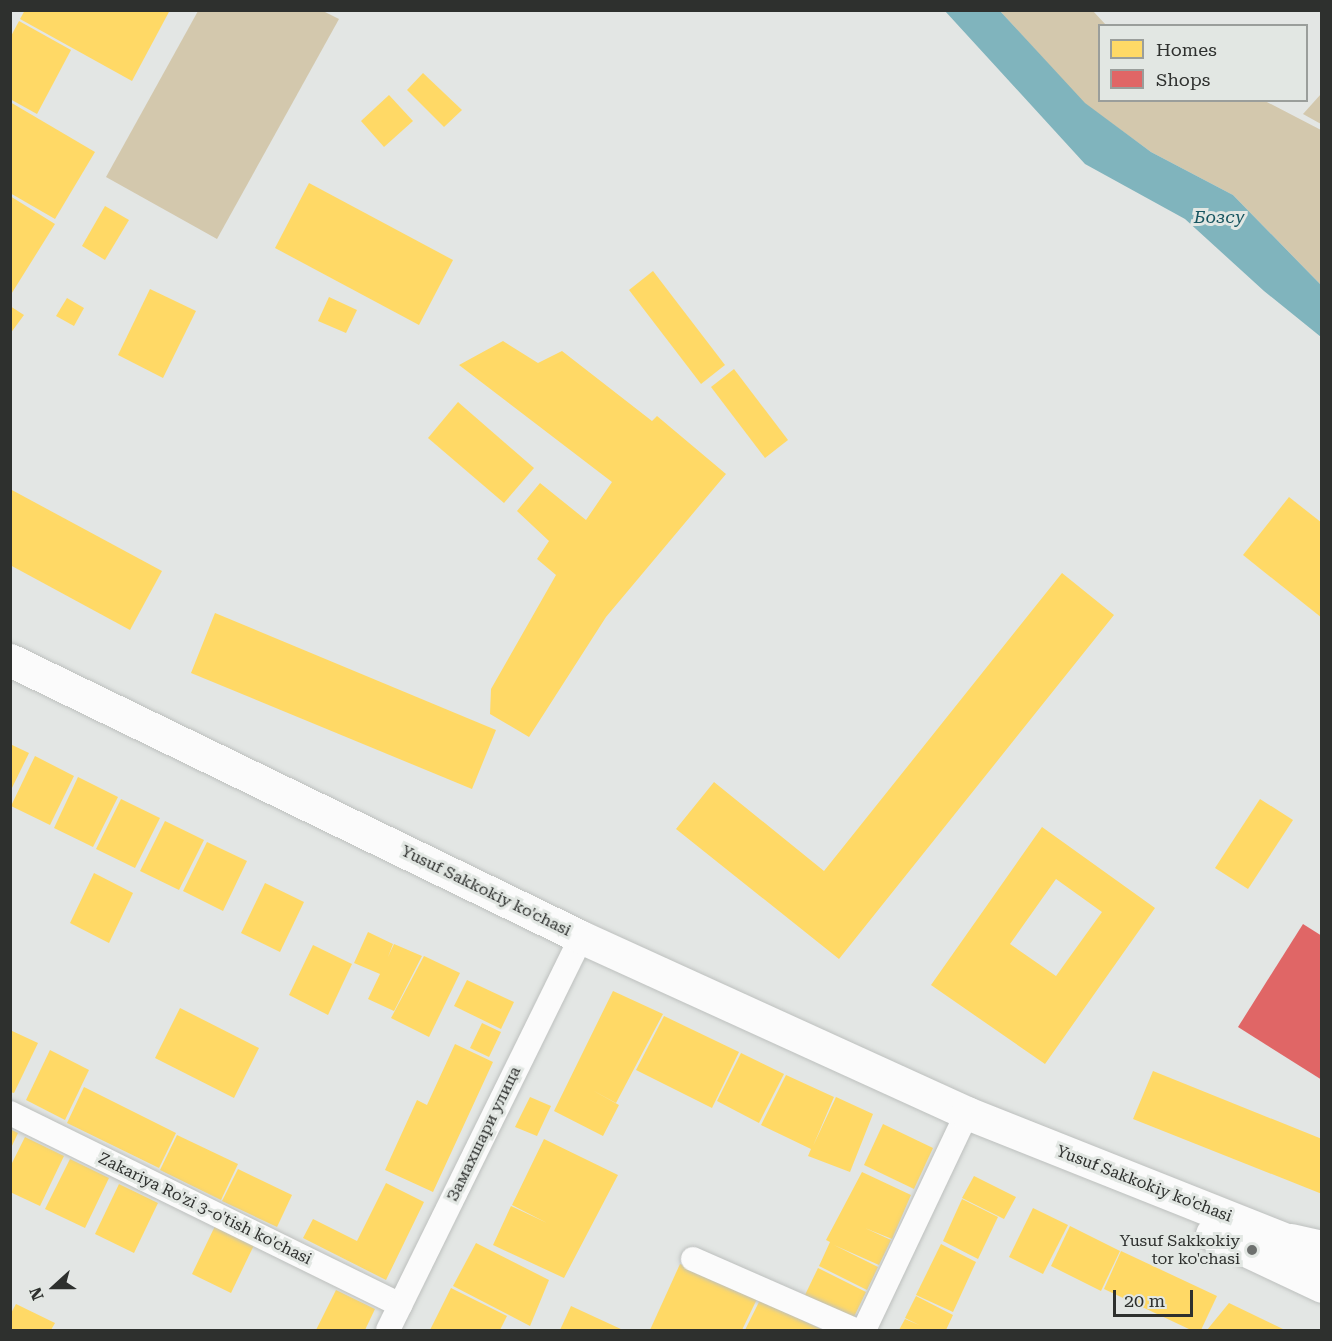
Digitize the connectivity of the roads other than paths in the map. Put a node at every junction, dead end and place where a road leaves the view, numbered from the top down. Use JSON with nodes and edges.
{"nodes":[{"id":1,"x":10,"y":660,"type":"edge"},
{"id":2,"x":581,"y":938,"type":"junction"},
{"id":3,"x":10,"y":1113,"type":"edge"},
{"id":4,"x":967,"y":1113,"type":"junction"},
{"id":5,"x":1306,"y":1243,"type":"edge"},
{"id":6,"x":1322,"y":1255,"type":"edge"},
{"id":7,"x":693,"y":1259,"type":"dead end"},
{"id":8,"x":1322,"y":1286,"type":"edge"},
{"id":9,"x":400,"y":1305,"type":"junction"},
{"id":10,"x":388,"y":1330,"type":"edge"},
{"id":11,"x":855,"y":1330,"type":"edge"},
{"id":12,"x":864,"y":1330,"type":"edge"}],
"edges":[{"from":1,"to":2,"type":"main road","name":"Yusuf Sakkokiy ko'chasi"},
{"from":2,"to":4,"type":"main road","name":"Yusuf Sakkokiy ko'chasi"},
{"from":2,"to":9,"type":"street","name":"Замахшари улица"},
{"from":3,"to":9,"type":"street","name":"Zakariya Ro'zi 3-o'tish ko'chasi"},
{"from":4,"to":5,"type":"main road","name":"Yusuf Sakkokiy ko'chasi"},
{"from":4,"to":8,"type":"main road","name":"Yusuf Sakkokiy ko'chasi"},
{"from":4,"to":12,"type":"street"},
{"from":5,"to":6,"type":"main road","name":"Yusuf Sakkokiy ko'chasi"},
{"from":7,"to":11,"type":"street"},
{"from":9,"to":10,"type":"street","name":"Замахшари улица"}]}
